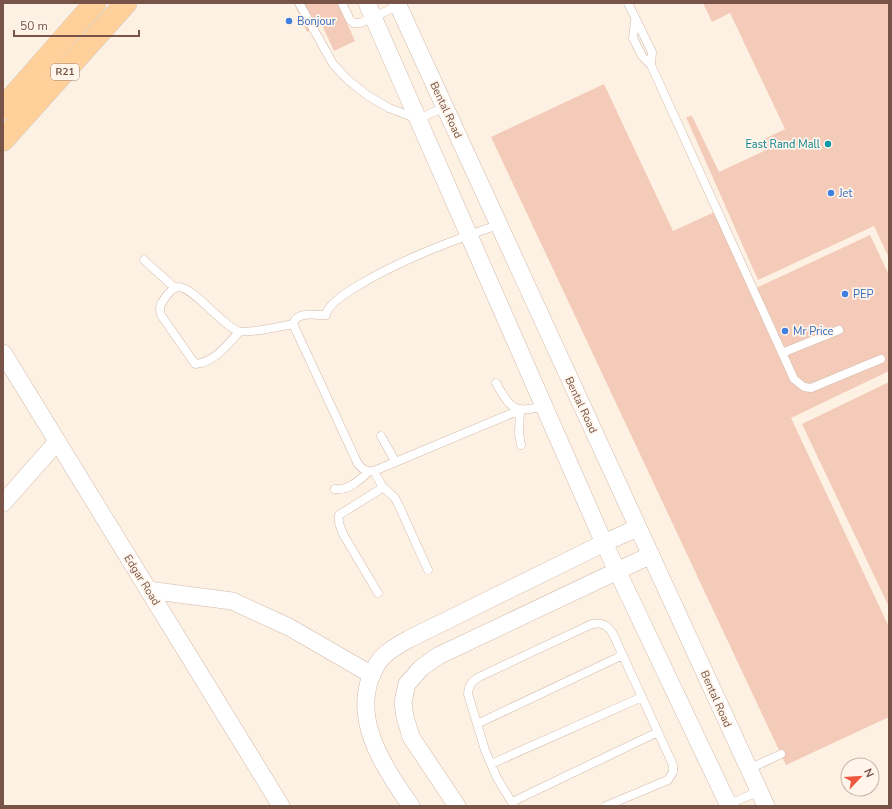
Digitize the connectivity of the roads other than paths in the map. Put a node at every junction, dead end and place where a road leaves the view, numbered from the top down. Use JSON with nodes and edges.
{"nodes":[{"id":1,"x":95,"y":3,"type":"edge"},
{"id":2,"x":126,"y":3,"type":"edge"},
{"id":3,"x":300,"y":3,"type":"edge"},
{"id":4,"x":342,"y":3,"type":"edge"},
{"id":5,"x":628,"y":3,"type":"edge"},
{"id":6,"x":400,"y":4,"type":"edge"},
{"id":7,"x":370,"y":10,"type":"edge"},
{"id":8,"x":445,"y":107,"type":"junction"},
{"id":9,"x":3,"y":108,"type":"edge"},
{"id":10,"x":418,"y":119,"type":"junction"},
{"id":11,"x":3,"y":140,"type":"edge"},
{"id":12,"x":498,"y":225,"type":"junction"},
{"id":13,"x":469,"y":234,"type":"junction"},
{"id":14,"x":144,"y":260,"type":"dead end"},
{"id":15,"x":174,"y":288,"type":"junction"},
{"id":16,"x":293,"y":324,"type":"junction"},
{"id":17,"x":839,"y":330,"type":"dead end"},
{"id":18,"x":239,"y":332,"type":"junction"},
{"id":19,"x":3,"y":352,"type":"edge"},
{"id":20,"x":782,"y":353,"type":"junction"},
{"id":21,"x":881,"y":359,"type":"dead end"},
{"id":22,"x":496,"y":383,"type":"dead end"},
{"id":23,"x":545,"y":406,"type":"junction"},
{"id":24,"x":520,"y":410,"type":"junction"},
{"id":25,"x":381,"y":436,"type":"dead end"},
{"id":26,"x":57,"y":442,"type":"junction"},
{"id":27,"x":521,"y":445,"type":"dead end"},
{"id":28,"x":395,"y":461,"type":"junction"},
{"id":29,"x":371,"y":471,"type":"junction"},
{"id":30,"x":382,"y":486,"type":"junction"},
{"id":31,"x":335,"y":489,"type":"dead end"},
{"id":32,"x":3,"y":503,"type":"edge"},
{"id":33,"x":637,"y":528,"type":"junction"},
{"id":34,"x":604,"y":543,"type":"junction"},
{"id":35,"x":651,"y":555,"type":"junction"},
{"id":36,"x":428,"y":570,"type":"dead end"},
{"id":37,"x":618,"y":572,"type":"junction"},
{"id":38,"x":148,"y":590,"type":"junction"},
{"id":39,"x":378,"y":593,"type":"dead end"},
{"id":40,"x":623,"y":655,"type":"junction"},
{"id":41,"x":372,"y":675,"type":"junction"},
{"id":42,"x":642,"y":697,"type":"junction"},
{"id":43,"x":477,"y":724,"type":"junction"},
{"id":44,"x":658,"y":732,"type":"junction"},
{"id":45,"x":781,"y":754,"type":"dead end"},
{"id":46,"x":491,"y":764,"type":"junction"},
{"id":47,"x":749,"y":769,"type":"junction"},
{"id":48,"x":762,"y":798,"type":"edge"},
{"id":49,"x":513,"y":804,"type":"edge"},
{"id":50,"x":281,"y":806,"type":"edge"},
{"id":51,"x":411,"y":806,"type":"edge"},
{"id":52,"x":457,"y":806,"type":"edge"},
{"id":53,"x":606,"y":806,"type":"edge"},
{"id":54,"x":727,"y":806,"type":"edge"}],
"edges":[{"from":1,"to":9,"type":"main road","number":"R21"},
{"from":2,"to":11,"type":"main road","number":"R21"},
{"from":3,"to":10,"type":"lane"},
{"from":4,"to":7,"type":"lane"},
{"from":5,"to":20,"type":"lane"},
{"from":6,"to":7,"type":"lane"},
{"from":6,"to":8,"type":"street","name":"Bental Road"},
{"from":7,"to":10,"type":"street"},
{"from":8,"to":10,"type":"lane"},
{"from":8,"to":12,"type":"street","name":"Bental Road"},
{"from":10,"to":13,"type":"street"},
{"from":12,"to":13,"type":"lane"},
{"from":12,"to":33,"type":"street","name":"Bental Road"},
{"from":13,"to":16,"type":"lane"},
{"from":13,"to":23,"type":"street"},
{"from":14,"to":15,"type":"lane"},
{"from":15,"to":18,"type":"lane"},
{"from":15,"to":18,"type":"lane"},
{"from":16,"to":18,"type":"lane"},
{"from":16,"to":29,"type":"lane"},
{"from":17,"to":20,"type":"lane"},
{"from":19,"to":26,"type":"street","name":"Edgar Road"},
{"from":20,"to":21,"type":"lane"},
{"from":22,"to":24,"type":"lane"},
{"from":23,"to":24,"type":"lane"},
{"from":23,"to":34,"type":"street"},
{"from":24,"to":27,"type":"lane"},
{"from":24,"to":28,"type":"lane"},
{"from":25,"to":28,"type":"lane"},
{"from":26,"to":32,"type":"street"},
{"from":26,"to":38,"type":"street","name":"Edgar Road"},
{"from":28,"to":29,"type":"lane"},
{"from":29,"to":30,"type":"lane"},
{"from":29,"to":31,"type":"lane"},
{"from":30,"to":36,"type":"lane"},
{"from":30,"to":39,"type":"lane"},
{"from":33,"to":34,"type":"street"},
{"from":33,"to":35,"type":"street","name":"Bental Road"},
{"from":34,"to":37,"type":"street"},
{"from":34,"to":41,"type":"street"},
{"from":35,"to":37,"type":"street"},
{"from":35,"to":47,"type":"street","name":"Bental Road"},
{"from":37,"to":52,"type":"street"},
{"from":37,"to":54,"type":"street"},
{"from":38,"to":41,"type":"street"},
{"from":38,"to":50,"type":"street","name":"Edgar Road"},
{"from":40,"to":42,"type":"lane"},
{"from":40,"to":43,"type":"lane"},
{"from":40,"to":43,"type":"lane"},
{"from":41,"to":51,"type":"street"},
{"from":42,"to":44,"type":"lane"},
{"from":42,"to":46,"type":"lane"},
{"from":43,"to":46,"type":"lane"},
{"from":44,"to":49,"type":"lane"},
{"from":44,"to":53,"type":"lane"},
{"from":45,"to":47,"type":"lane"},
{"from":46,"to":49,"type":"lane"},
{"from":47,"to":48,"type":"street","name":"Bental Road"},
{"from":48,"to":54,"type":"lane"}]}
